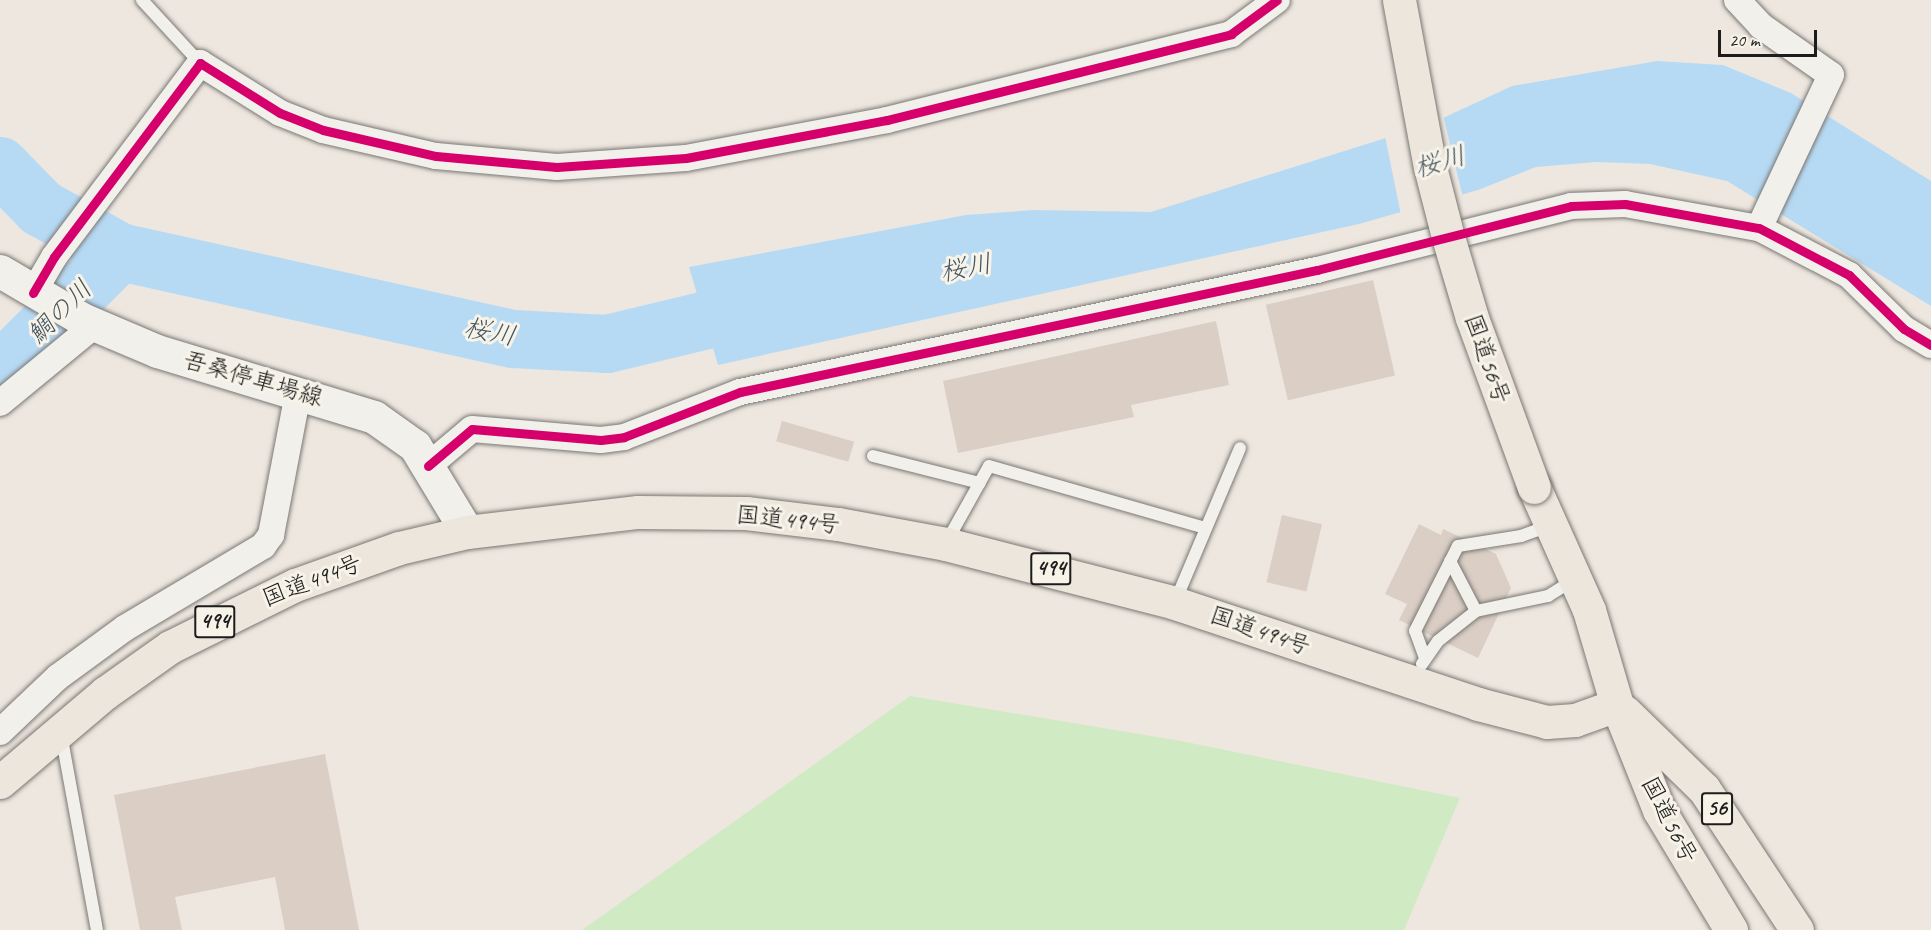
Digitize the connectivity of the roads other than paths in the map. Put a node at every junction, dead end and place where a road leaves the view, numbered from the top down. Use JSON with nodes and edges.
{"nodes":[{"id":1,"x":142,"y":0,"type":"edge"},
{"id":2,"x":1277,"y":0,"type":"edge"},
{"id":3,"x":1399,"y":0,"type":"edge"},
{"id":4,"x":1737,"y":0,"type":"edge"},
{"id":5,"x":200,"y":63,"type":"junction"},
{"id":6,"x":1762,"y":221,"type":"junction"},
{"id":7,"x":0,"y":271,"type":"edge"},
{"id":8,"x":40,"y":296,"type":"junction"},
{"id":9,"x":90,"y":322,"type":"junction"},
{"id":10,"x":1931,"y":345,"type":"edge"},
{"id":11,"x":298,"y":393,"type":"junction"},
{"id":12,"x":0,"y":403,"type":"edge"},
{"id":13,"x":1240,"y":448,"type":"dead end"},
{"id":14,"x":873,"y":456,"type":"dead end"},
{"id":15,"x":428,"y":466,"type":"junction"},
{"id":16,"x":980,"y":483,"type":"junction"},
{"id":17,"x":1550,"y":526,"type":"junction"},
{"id":18,"x":1205,"y":528,"type":"junction"},
{"id":19,"x":467,"y":532,"type":"junction"},
{"id":20,"x":946,"y":544,"type":"junction"},
{"id":21,"x":1450,"y":561,"type":"junction"},
{"id":22,"x":1575,"y":579,"type":"junction"},
{"id":23,"x":1175,"y":603,"type":"junction"},
{"id":24,"x":1476,"y":611,"type":"junction"},
{"id":25,"x":1420,"y":670,"type":"junction"},
{"id":26,"x":1617,"y":705,"type":"junction"},
{"id":27,"x":60,"y":730,"type":"junction"},
{"id":28,"x":0,"y":732,"type":"edge"},
{"id":29,"x":0,"y":782,"type":"edge"},
{"id":30,"x":97,"y":930,"type":"edge"},
{"id":31,"x":1731,"y":930,"type":"edge"},
{"id":32,"x":1797,"y":930,"type":"edge"}],
"edges":[{"from":1,"to":5,"type":"lane"},
{"from":2,"to":5,"type":"street"},
{"from":3,"to":17,"type":"highway","name":"国道56号","number":"56","bridge":true},
{"from":4,"to":6,"type":"street"},
{"from":5,"to":8,"type":"street"},
{"from":6,"to":10,"type":"street"},
{"from":6,"to":15,"type":"street"},
{"from":7,"to":8,"type":"main road","name":"吾桑停車場線"},
{"from":8,"to":9,"type":"main road","name":"吾桑停車場線"},
{"from":9,"to":11,"type":"main road","name":"吾桑停車場線"},
{"from":9,"to":12,"type":"street"},
{"from":11,"to":15,"type":"main road","name":"吾桑停車場線"},
{"from":11,"to":28,"type":"street"},
{"from":13,"to":18,"type":"lane"},
{"from":14,"to":16,"type":"lane"},
{"from":15,"to":19,"type":"main road","name":"吾桑停車場線"},
{"from":16,"to":18,"type":"lane"},
{"from":16,"to":20,"type":"lane"},
{"from":17,"to":21,"type":"lane"},
{"from":17,"to":22,"type":"highway","name":"国道56号","number":"56"},
{"from":18,"to":23,"type":"lane"},
{"from":19,"to":20,"type":"highway","name":"国道494号","number":"494"},
{"from":19,"to":27,"type":"highway","name":"国道494号","number":"494"},
{"from":20,"to":23,"type":"highway","name":"国道494号","number":"494"},
{"from":21,"to":24,"type":"lane"},
{"from":21,"to":25,"type":"lane"},
{"from":22,"to":24,"type":"lane"},
{"from":22,"to":26,"type":"highway","name":"国道56号","number":"56"},
{"from":23,"to":25,"type":"highway","name":"国道494号","number":"494"},
{"from":24,"to":25,"type":"lane"},
{"from":25,"to":26,"type":"highway","name":"国道494号","number":"494"},
{"from":26,"to":31,"type":"highway","name":"国道56号","number":"56"},
{"from":26,"to":32,"type":"highway","name":"国道56号","number":"56"},
{"from":27,"to":29,"type":"highway","name":"国道494号","number":"494"},
{"from":27,"to":30,"type":"lane"}]}
